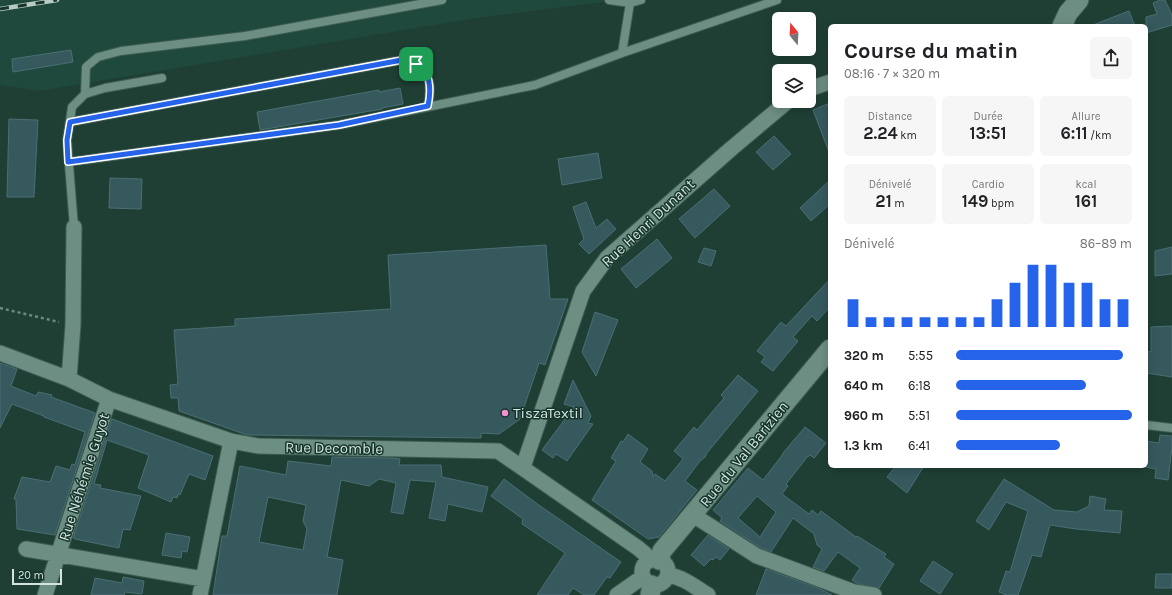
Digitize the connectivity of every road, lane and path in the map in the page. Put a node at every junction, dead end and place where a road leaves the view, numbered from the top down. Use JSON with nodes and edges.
{"nodes":[{"id":1,"x":442,"y":0,"type":"edge"},
{"id":2,"x":609,"y":0,"type":"edge"},
{"id":3,"x":641,"y":0,"type":"edge"},
{"id":4,"x":777,"y":0,"type":"edge"},
{"id":5,"x":1079,"y":0,"type":"edge"},
{"id":6,"x":630,"y":3,"type":"junction"},
{"id":7,"x":1063,"y":24,"type":"edge"},
{"id":8,"x":622,"y":53,"type":"junction"},
{"id":9,"x":162,"y":78,"type":"dead end"},
{"id":10,"x":828,"y":83,"type":"edge"},
{"id":11,"x":816,"y":87,"type":"edge"},
{"id":12,"x":85,"y":94,"type":"junction"},
{"id":13,"x":428,"y":106,"type":"junction"},
{"id":14,"x":780,"y":108,"type":"edge"},
{"id":15,"x":70,"y":122,"type":"junction"},
{"id":16,"x":68,"y":162,"type":"junction"},
{"id":17,"x":74,"y":227,"type":"joint"},
{"id":18,"x":0,"y":308,"type":"edge"},
{"id":19,"x":73,"y":325,"type":"junction"},
{"id":20,"x":828,"y":351,"type":"edge"},
{"id":21,"x":0,"y":353,"type":"edge"},
{"id":22,"x":69,"y":379,"type":"junction"},
{"id":23,"x":109,"y":399,"type":"junction"},
{"id":24,"x":1148,"y":425,"type":"edge"},
{"id":25,"x":1172,"y":428,"type":"edge"},
{"id":26,"x":231,"y":441,"type":"junction"},
{"id":27,"x":523,"y":467,"type":"junction"},
{"id":28,"x":693,"y":515,"type":"junction"},
{"id":29,"x":26,"y":549,"type":"dead end"},
{"id":30,"x":58,"y":554,"type":"junction"},
{"id":31,"x":654,"y":575,"type":"edge"},
{"id":32,"x":203,"y":579,"type":"junction"},
{"id":33,"x":45,"y":595,"type":"edge"},
{"id":34,"x":200,"y":595,"type":"edge"},
{"id":35,"x":618,"y":595,"type":"edge"},
{"id":36,"x":708,"y":595,"type":"edge"},
{"id":37,"x":874,"y":595,"type":"edge"}],
"edges":[{"from":1,"to":12,"type":"lane"},
{"from":2,"to":6,"type":"lane"},
{"from":3,"to":6,"type":"lane"},
{"from":4,"to":8,"type":"lane"},
{"from":5,"to":7,"type":"street"},
{"from":6,"to":8,"type":"lane"},
{"from":8,"to":13,"type":"lane"},
{"from":9,"to":12,"type":"lane"},
{"from":10,"to":11,"type":"street"},
{"from":12,"to":15,"type":"lane"},
{"from":13,"to":15,"type":"lane"},
{"from":13,"to":16,"type":"lane"},
{"from":14,"to":27,"type":"street","name":"Rue Henri Dunant"},
{"from":15,"to":16,"type":"lane"},
{"from":16,"to":17,"type":"lane"},
{"from":17,"to":19,"type":"street"},
{"from":18,"to":19,"type":"path"},
{"from":19,"to":22,"type":"street"},
{"from":20,"to":28,"type":"street","name":"Rue du Val Barizien"},
{"from":21,"to":22,"type":"street","name":"Rue Decomble"},
{"from":22,"to":23,"type":"street","name":"Rue Decomble"},
{"from":23,"to":26,"type":"street","name":"Rue Decomble"},
{"from":23,"to":30,"type":"street","name":"Rue Néhémie Guyot"},
{"from":24,"to":25,"type":"lane"},
{"from":26,"to":27,"type":"street","name":"Rue Decomble"},
{"from":26,"to":32,"type":"street"},
{"from":27,"to":31,"type":"street","name":"Rue Decomble"},
{"from":28,"to":31,"type":"street","name":"Rue du Val Barizien"},
{"from":28,"to":37,"type":"street"},
{"from":29,"to":30,"type":"street","name":"Rue Néhémie Guyot"},
{"from":30,"to":32,"type":"street","name":"Rue Néhémie Guyot"},
{"from":30,"to":33,"type":"street","name":"Rue Néhémie Guyot"},
{"from":31,"to":35,"type":"street"},
{"from":31,"to":36,"type":"street"},
{"from":32,"to":34,"type":"street"}]}
